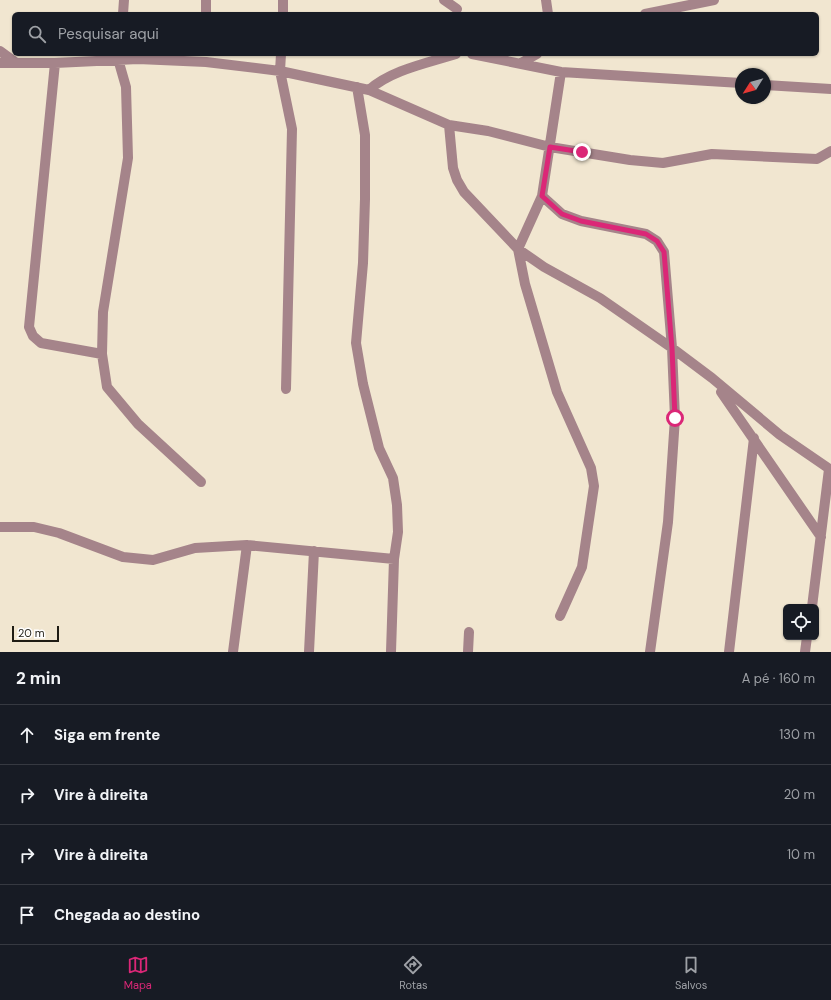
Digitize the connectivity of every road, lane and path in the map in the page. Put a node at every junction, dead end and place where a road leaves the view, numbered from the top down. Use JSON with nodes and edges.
{"nodes":[{"id":1,"x":124,"y":0,"type":"edge"},
{"id":2,"x":206,"y":0,"type":"edge"},
{"id":3,"x":283,"y":0,"type":"edge"},
{"id":4,"x":444,"y":0,"type":"edge"},
{"id":5,"x":546,"y":0,"type":"edge"},
{"id":6,"x":714,"y":0,"type":"edge"},
{"id":7,"x":457,"y":8,"type":"edge"},
{"id":8,"x":123,"y":12,"type":"edge"},
{"id":9,"x":206,"y":12,"type":"edge"},
{"id":10,"x":283,"y":12,"type":"edge"},
{"id":11,"x":548,"y":12,"type":"edge"},
{"id":12,"x":655,"y":12,"type":"edge"},
{"id":13,"x":0,"y":51,"type":"edge"},
{"id":14,"x":281,"y":56,"type":"edge"},
{"id":15,"x":450,"y":56,"type":"edge"},
{"id":16,"x":484,"y":56,"type":"edge"},
{"id":17,"x":532,"y":56,"type":"edge"},
{"id":18,"x":118,"y":57,"type":"edge"},
{"id":19,"x":206,"y":58,"type":"edge"},
{"id":20,"x":16,"y":62,"type":"junction"},
{"id":21,"x":521,"y":62,"type":"junction"},
{"id":22,"x":0,"y":63,"type":"edge"},
{"id":23,"x":55,"y":63,"type":"junction"},
{"id":24,"x":280,"y":71,"type":"junction"},
{"id":25,"x":561,"y":72,"type":"junction"},
{"id":26,"x":735,"y":83,"type":"edge"},
{"id":27,"x":771,"y":85,"type":"edge"},
{"id":28,"x":357,"y":87,"type":"junction"},
{"id":29,"x":831,"y":89,"type":"edge"},
{"id":30,"x":369,"y":90,"type":"junction"},
{"id":31,"x":449,"y":125,"type":"junction"},
{"id":32,"x":550,"y":147,"type":"junction"},
{"id":33,"x":831,"y":151,"type":"edge"},
{"id":34,"x":542,"y":196,"type":"junction"},
{"id":35,"x":518,"y":249,"type":"junction"},
{"id":36,"x":672,"y":348,"type":"junction"},
{"id":37,"x":102,"y":354,"type":"junction"},
{"id":38,"x":712,"y":378,"type":"junction"},
{"id":39,"x":286,"y":389,"type":"dead end"},
{"id":40,"x":754,"y":438,"type":"junction"},
{"id":41,"x":830,"y":469,"type":"edge"},
{"id":42,"x":201,"y":482,"type":"dead end"},
{"id":43,"x":0,"y":528,"type":"edge"},
{"id":44,"x":821,"y":537,"type":"junction"},
{"id":45,"x":247,"y":545,"type":"junction"},
{"id":46,"x":314,"y":551,"type":"junction"},
{"id":47,"x":394,"y":559,"type":"junction"},
{"id":48,"x":812,"y":604,"type":"edge"},
{"id":49,"x":560,"y":616,"type":"dead end"},
{"id":50,"x":469,"y":632,"type":"dead end"},
{"id":51,"x":807,"y":640,"type":"edge"},
{"id":52,"x":233,"y":652,"type":"edge"},
{"id":53,"x":309,"y":652,"type":"edge"},
{"id":54,"x":391,"y":652,"type":"edge"},
{"id":55,"x":468,"y":652,"type":"edge"},
{"id":56,"x":650,"y":652,"type":"edge"},
{"id":57,"x":729,"y":652,"type":"edge"},
{"id":58,"x":805,"y":652,"type":"edge"}],
"edges":[{"from":1,"to":8,"type":"street"},
{"from":2,"to":9,"type":"street"},
{"from":3,"to":10,"type":"street"},
{"from":4,"to":7,"type":"street"},
{"from":5,"to":11,"type":"street"},
{"from":6,"to":12,"type":"street"},
{"from":13,"to":20,"type":"street"},
{"from":14,"to":24,"type":"street"},
{"from":15,"to":30,"type":"street"},
{"from":16,"to":21,"type":"street"},
{"from":17,"to":21,"type":"street"},
{"from":18,"to":19,"type":"street"},
{"from":18,"to":23,"type":"street"},
{"from":18,"to":37,"type":"street"},
{"from":19,"to":24,"type":"street"},
{"from":20,"to":22,"type":"street"},
{"from":20,"to":23,"type":"street"},
{"from":21,"to":25,"type":"street"},
{"from":23,"to":37,"type":"street"},
{"from":24,"to":28,"type":"street"},
{"from":24,"to":39,"type":"street"},
{"from":25,"to":26,"type":"street"},
{"from":25,"to":32,"type":"street"},
{"from":27,"to":29,"type":"street"},
{"from":28,"to":30,"type":"street"},
{"from":28,"to":47,"type":"street"},
{"from":30,"to":31,"type":"street"},
{"from":31,"to":32,"type":"street"},
{"from":31,"to":35,"type":"street"},
{"from":32,"to":33,"type":"street"},
{"from":32,"to":34,"type":"street"},
{"from":34,"to":35,"type":"street"},
{"from":34,"to":36,"type":"street"},
{"from":35,"to":36,"type":"street"},
{"from":35,"to":49,"type":"street"},
{"from":36,"to":38,"type":"street"},
{"from":36,"to":56,"type":"street"},
{"from":37,"to":42,"type":"street"},
{"from":38,"to":40,"type":"street"},
{"from":38,"to":41,"type":"street"},
{"from":40,"to":44,"type":"street"},
{"from":40,"to":57,"type":"street"},
{"from":41,"to":44,"type":"street"},
{"from":43,"to":45,"type":"street"},
{"from":44,"to":48,"type":"street"},
{"from":45,"to":46,"type":"street"},
{"from":45,"to":52,"type":"street"},
{"from":46,"to":47,"type":"street"},
{"from":46,"to":53,"type":"street"},
{"from":47,"to":54,"type":"street"},
{"from":50,"to":55,"type":"street"},
{"from":51,"to":58,"type":"street"}]}
